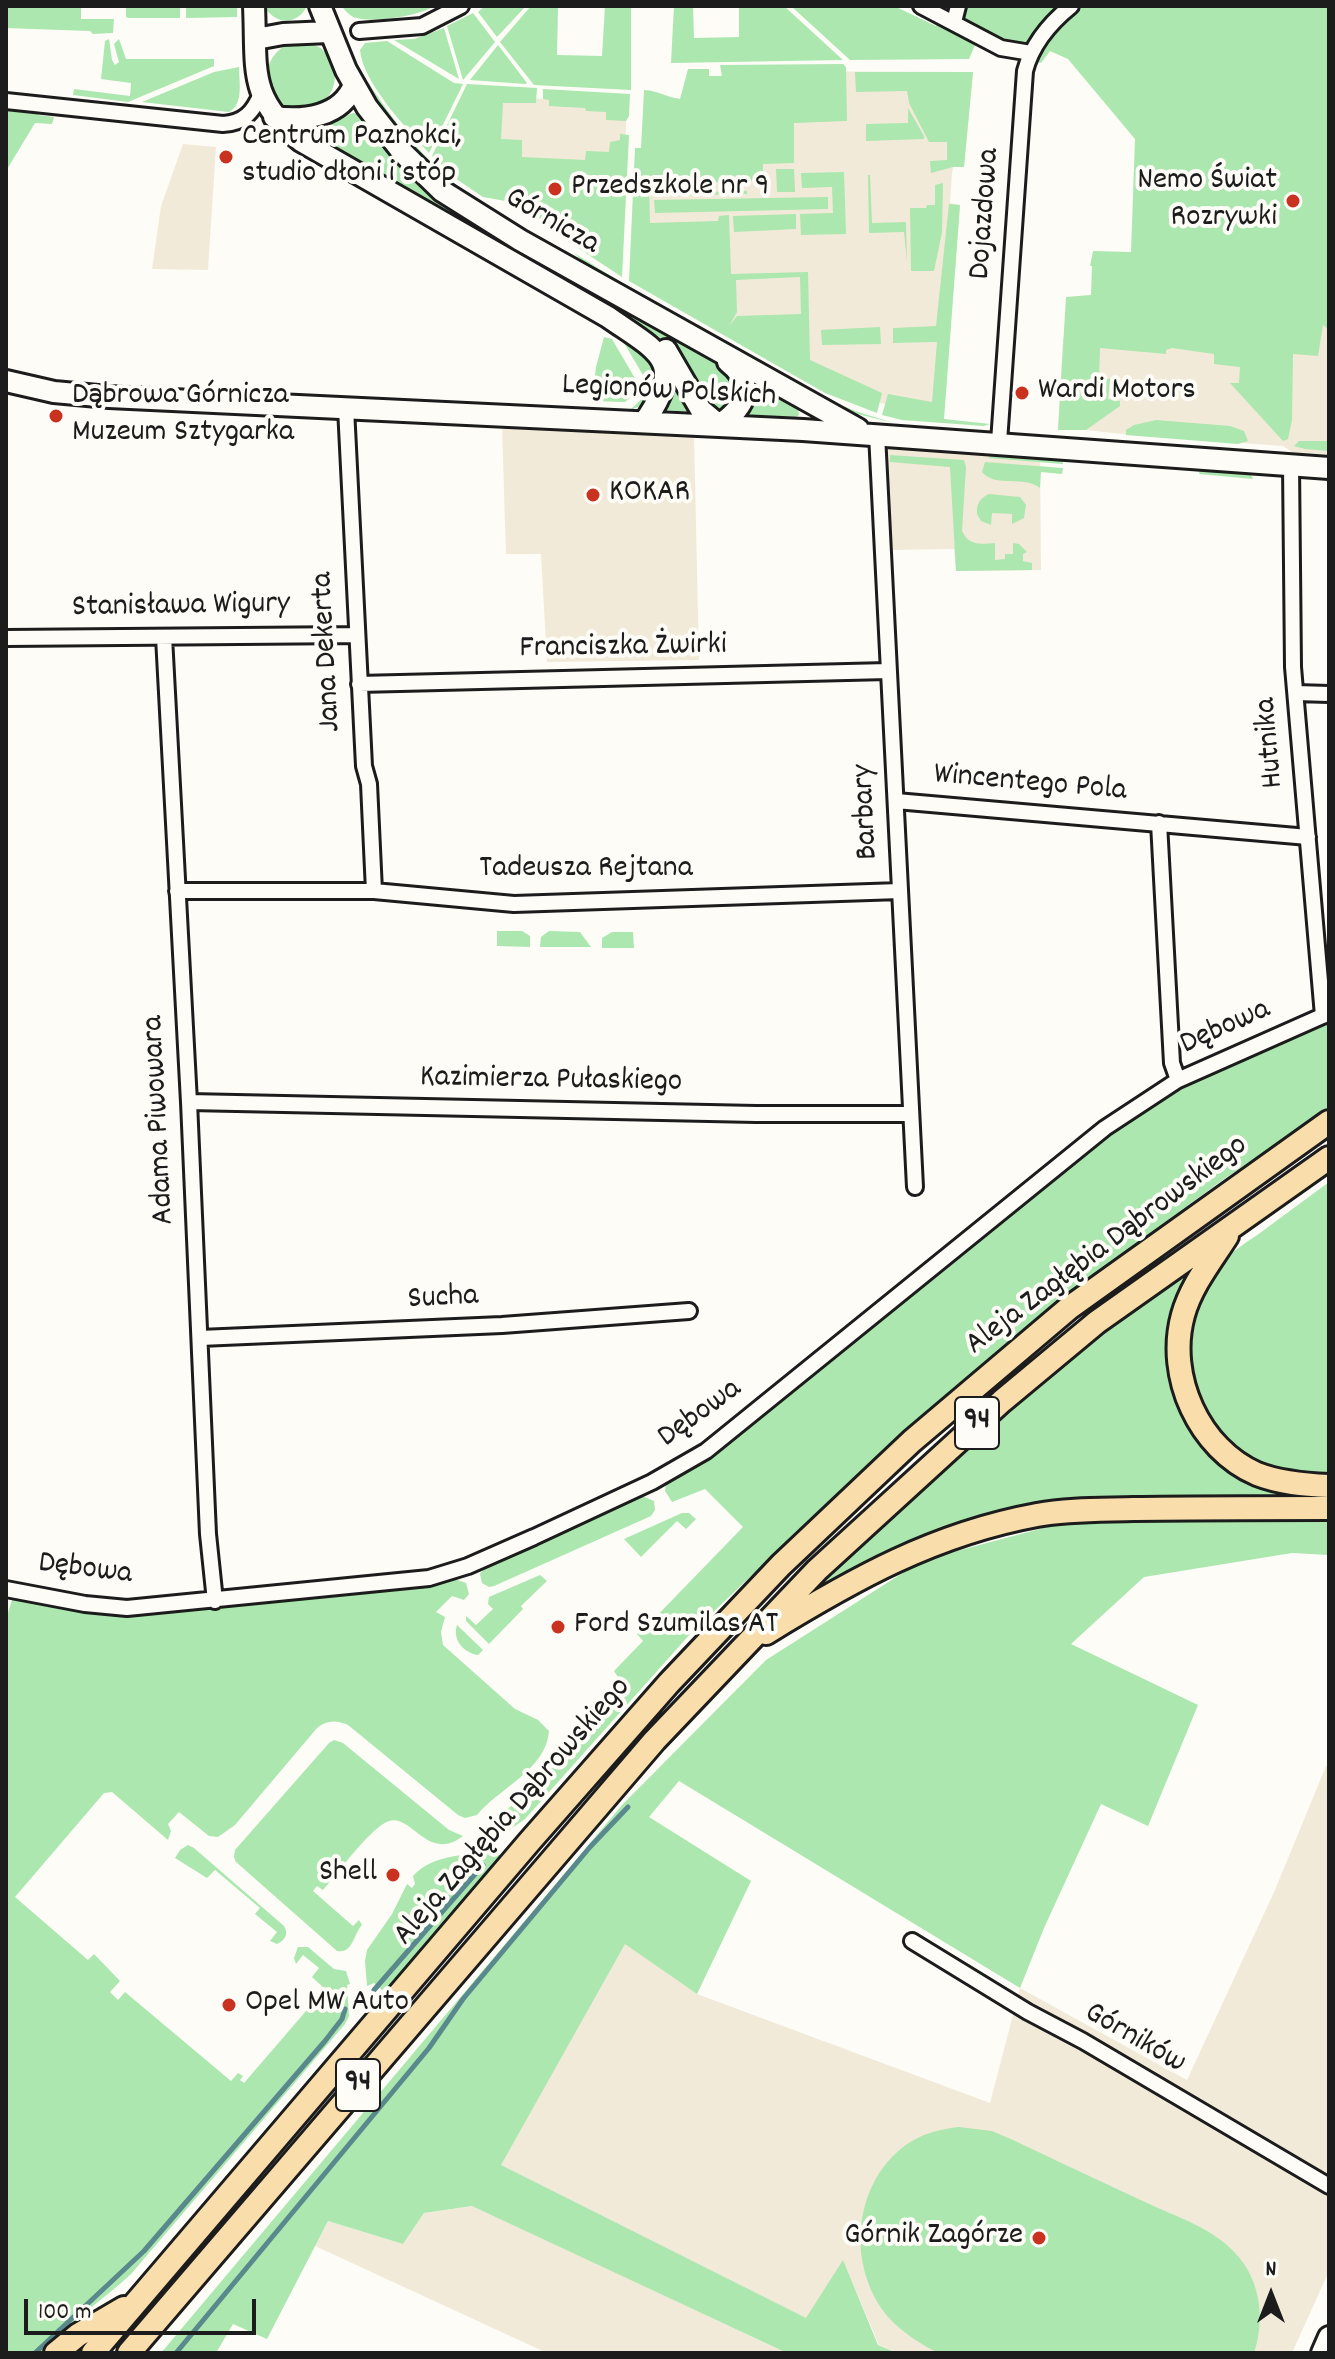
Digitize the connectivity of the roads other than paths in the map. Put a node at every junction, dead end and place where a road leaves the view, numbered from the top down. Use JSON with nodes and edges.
{"nodes":[{"id":1,"x":254,"y":6,"type":"edge"},
{"id":2,"x":320,"y":6,"type":"edge"},
{"id":3,"x":461,"y":6,"type":"edge"},
{"id":4,"x":921,"y":6,"type":"edge"},
{"id":5,"x":958,"y":6,"type":"edge"},
{"id":6,"x":1071,"y":6,"type":"edge"},
{"id":7,"x":954,"y":22,"type":"junction"},
{"id":8,"x":359,"y":31,"type":"dead end"},
{"id":9,"x":329,"y":32,"type":"junction"},
{"id":10,"x":256,"y":39,"type":"junction"},
{"id":11,"x":1031,"y":53,"type":"junction"},
{"id":12,"x":354,"y":85,"type":"junction"},
{"id":13,"x":261,"y":94,"type":"junction"},
{"id":14,"x":6,"y":101,"type":"edge"},
{"id":15,"x":274,"y":117,"type":"junction"},
{"id":16,"x":608,"y":317,"type":"junction"},
{"id":17,"x":710,"y":347,"type":"junction"},
{"id":18,"x":6,"y":381,"type":"edge"},
{"id":19,"x":346,"y":408,"type":"junction"},
{"id":20,"x":645,"y":421,"type":"junction"},
{"id":21,"x":719,"y":425,"type":"junction"},
{"id":22,"x":871,"y":434,"type":"junction"},
{"id":23,"x":999,"y":442,"type":"junction"},
{"id":24,"x":1291,"y":465,"type":"junction"},
{"id":25,"x":1329,"y":468,"type":"edge"},
{"id":26,"x":356,"y":635,"type":"junction"},
{"id":27,"x":164,"y":637,"type":"junction"},
{"id":28,"x":6,"y":638,"type":"edge"},
{"id":29,"x":888,"y":671,"type":"junction"},
{"id":30,"x":359,"y":684,"type":"junction"},
{"id":31,"x":1296,"y":693,"type":"junction"},
{"id":32,"x":1329,"y":694,"type":"edge"},
{"id":33,"x":896,"y":801,"type":"junction"},
{"id":34,"x":1159,"y":823,"type":"junction"},
{"id":35,"x":1308,"y":837,"type":"junction"},
{"id":36,"x":177,"y":891,"type":"junction"},
{"id":37,"x":374,"y":891,"type":"junction"},
{"id":38,"x":900,"y":891,"type":"junction"},
{"id":39,"x":1326,"y":1015,"type":"edge"},
{"id":40,"x":1178,"y":1080,"type":"junction"},
{"id":41,"x":189,"y":1102,"type":"junction"},
{"id":42,"x":911,"y":1114,"type":"junction"},
{"id":43,"x":1329,"y":1122,"type":"edge"},
{"id":44,"x":1329,"y":1158,"type":"edge"},
{"id":45,"x":915,"y":1187,"type":"dead end"},
{"id":46,"x":1237,"y":1222,"type":"junction"},
{"id":47,"x":689,"y":1311,"type":"dead end"},
{"id":48,"x":200,"y":1338,"type":"junction"},
{"id":49,"x":1329,"y":1486,"type":"edge"},
{"id":50,"x":1329,"y":1508,"type":"edge"},
{"id":51,"x":6,"y":1589,"type":"edge"},
{"id":52,"x":215,"y":1601,"type":"junction"},
{"id":53,"x":738,"y":1650,"type":"junction"},
{"id":54,"x":912,"y":1941,"type":"dead end"},
{"id":55,"x":1329,"y":2186,"type":"edge"},
{"id":56,"x":138,"y":2299,"type":"junction"},
{"id":57,"x":1329,"y":2337,"type":"edge"},
{"id":58,"x":56,"y":2353,"type":"edge"},
{"id":59,"x":93,"y":2353,"type":"edge"},
{"id":60,"x":129,"y":2353,"type":"edge"},
{"id":61,"x":1322,"y":2353,"type":"edge"}],
"edges":[{"from":1,"to":10,"type":"street"},
{"from":2,"to":9,"type":"street"},
{"from":3,"to":8,"type":"street"},
{"from":4,"to":7,"type":"street"},
{"from":5,"to":7,"type":"street"},
{"from":6,"to":11,"type":"street","name":"Dojazdowa"},
{"from":7,"to":11,"type":"street"},
{"from":9,"to":10,"type":"street"},
{"from":9,"to":12,"type":"street"},
{"from":10,"to":13,"type":"street"},
{"from":11,"to":23,"type":"street","name":"Dojazdowa"},
{"from":12,"to":15,"type":"street"},
{"from":12,"to":17,"type":"street","name":"Górnicza"},
{"from":13,"to":14,"type":"street"},
{"from":13,"to":15,"type":"street"},
{"from":15,"to":16,"type":"street","name":"Górnicza"},
{"from":16,"to":20,"type":"street","name":"Górnicza"},
{"from":16,"to":21,"type":"street","name":"Górnicza"},
{"from":17,"to":21,"type":"street","name":"Górnicza"},
{"from":17,"to":22,"type":"street","name":"Górnicza"},
{"from":18,"to":19,"type":"street","name":"Legionów Polskich"},
{"from":19,"to":20,"type":"street","name":"Legionów Polskich"},
{"from":19,"to":26,"type":"street","name":"Jana Dekerta"},
{"from":20,"to":21,"type":"street","name":"Legionów Polskich"},
{"from":21,"to":22,"type":"street","name":"Legionów Polskich"},
{"from":22,"to":23,"type":"street","name":"Legionów Polskich"},
{"from":22,"to":29,"type":"street","name":"Barbary"},
{"from":23,"to":24,"type":"street","name":"Legionów Polskich"},
{"from":24,"to":25,"type":"street","name":"Legionów Polskich"},
{"from":24,"to":31,"type":"street","name":"Hutnika"},
{"from":26,"to":27,"type":"street","name":"Stanisława Wigury"},
{"from":26,"to":30,"type":"street","name":"Jana Dekerta"},
{"from":27,"to":28,"type":"street","name":"Stanisława Wigury"},
{"from":27,"to":36,"type":"street","name":"Adama Piwowara"},
{"from":29,"to":30,"type":"street","name":"Franciszka Żwirki"},
{"from":29,"to":33,"type":"street","name":"Barbary"},
{"from":30,"to":37,"type":"street","name":"Jana Dekerta"},
{"from":31,"to":32,"type":"street"},
{"from":31,"to":35,"type":"street","name":"Hutnika"},
{"from":33,"to":34,"type":"street","name":"Wincentego Pola"},
{"from":33,"to":38,"type":"street","name":"Barbary"},
{"from":34,"to":35,"type":"street","name":"Wincentego Pola"},
{"from":34,"to":40,"type":"street","name":"Wincentego Pola"},
{"from":35,"to":39,"type":"street","name":"Hutnika"},
{"from":36,"to":37,"type":"street","name":"Tadeusza Rejtana"},
{"from":36,"to":41,"type":"street","name":"Adama Piwowara"},
{"from":37,"to":38,"type":"street","name":"Tadeusza Rejtana"},
{"from":38,"to":42,"type":"street","name":"Barbary"},
{"from":39,"to":40,"type":"street","name":"Dębowa"},
{"from":40,"to":52,"type":"street","name":"Dębowa"},
{"from":41,"to":42,"type":"street","name":"Kazimierza Pułaskiego"},
{"from":41,"to":48,"type":"street","name":"Adama Piwowara"},
{"from":42,"to":45,"type":"street","name":"Barbary"},
{"from":43,"to":56,"type":"main road","name":"Aleja Zagłębia Dąbrowskiego","number":"94"},
{"from":44,"to":46,"type":"main road","name":"Aleja Zagłębia Dąbrowskiego","number":"94"},
{"from":46,"to":49,"type":"main road"},
{"from":46,"to":53,"type":"main road","name":"Aleja Zagłębia Dąbrowskiego","number":"94"},
{"from":47,"to":48,"type":"street","name":"Sucha"},
{"from":48,"to":52,"type":"street","name":"Adama Piwowara"},
{"from":50,"to":53,"type":"main road"},
{"from":51,"to":52,"type":"street","name":"Dębowa"},
{"from":53,"to":60,"type":"main road","name":"Aleja Zagłębia Dąbrowskiego","number":"94"},
{"from":54,"to":55,"type":"street","name":"Górników"},
{"from":56,"to":58,"type":"main road"},
{"from":56,"to":59,"type":"main road","name":"Aleja Zagłębia Dąbrowskiego","number":"94"},
{"from":57,"to":61,"type":"street"}]}
